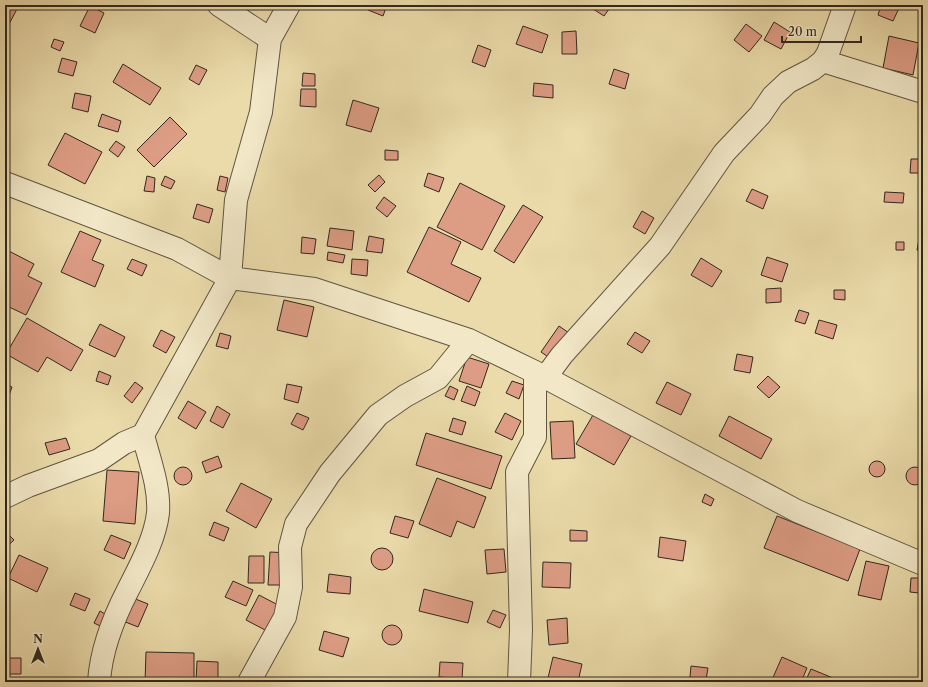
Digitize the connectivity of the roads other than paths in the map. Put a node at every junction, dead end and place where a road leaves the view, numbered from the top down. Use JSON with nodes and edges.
{"nodes":[{"id":1,"x":219,"y":5,"type":"edge"},
{"id":2,"x":289,"y":5,"type":"edge"},
{"id":3,"x":845,"y":5,"type":"edge"},
{"id":4,"x":270,"y":39,"type":"junction"},
{"id":5,"x":823,"y":61,"type":"junction"},
{"id":6,"x":923,"y":92,"type":"edge"},
{"id":7,"x":5,"y":183,"type":"edge"},
{"id":8,"x":230,"y":278,"type":"junction"},
{"id":9,"x":469,"y":340,"type":"junction"},
{"id":10,"x":540,"y":375,"type":"junction"},
{"id":11,"x":143,"y":435,"type":"junction"},
{"id":12,"x":5,"y":497,"type":"edge"},
{"id":13,"x":923,"y":564,"type":"edge"},
{"id":14,"x":99,"y":682,"type":"edge"},
{"id":15,"x":249,"y":682,"type":"edge"},
{"id":16,"x":519,"y":682,"type":"edge"}],
"edges":[{"from":1,"to":4,"type":"street"},
{"from":2,"to":4,"type":"street"},
{"from":3,"to":5,"type":"street"},
{"from":4,"to":8,"type":"street"},
{"from":5,"to":6,"type":"street"},
{"from":5,"to":10,"type":"street"},
{"from":7,"to":8,"type":"street"},
{"from":8,"to":9,"type":"street"},
{"from":8,"to":11,"type":"street"},
{"from":9,"to":10,"type":"street"},
{"from":9,"to":15,"type":"street"},
{"from":10,"to":13,"type":"street"},
{"from":10,"to":16,"type":"street"},
{"from":11,"to":12,"type":"street"},
{"from":11,"to":14,"type":"street"}]}
